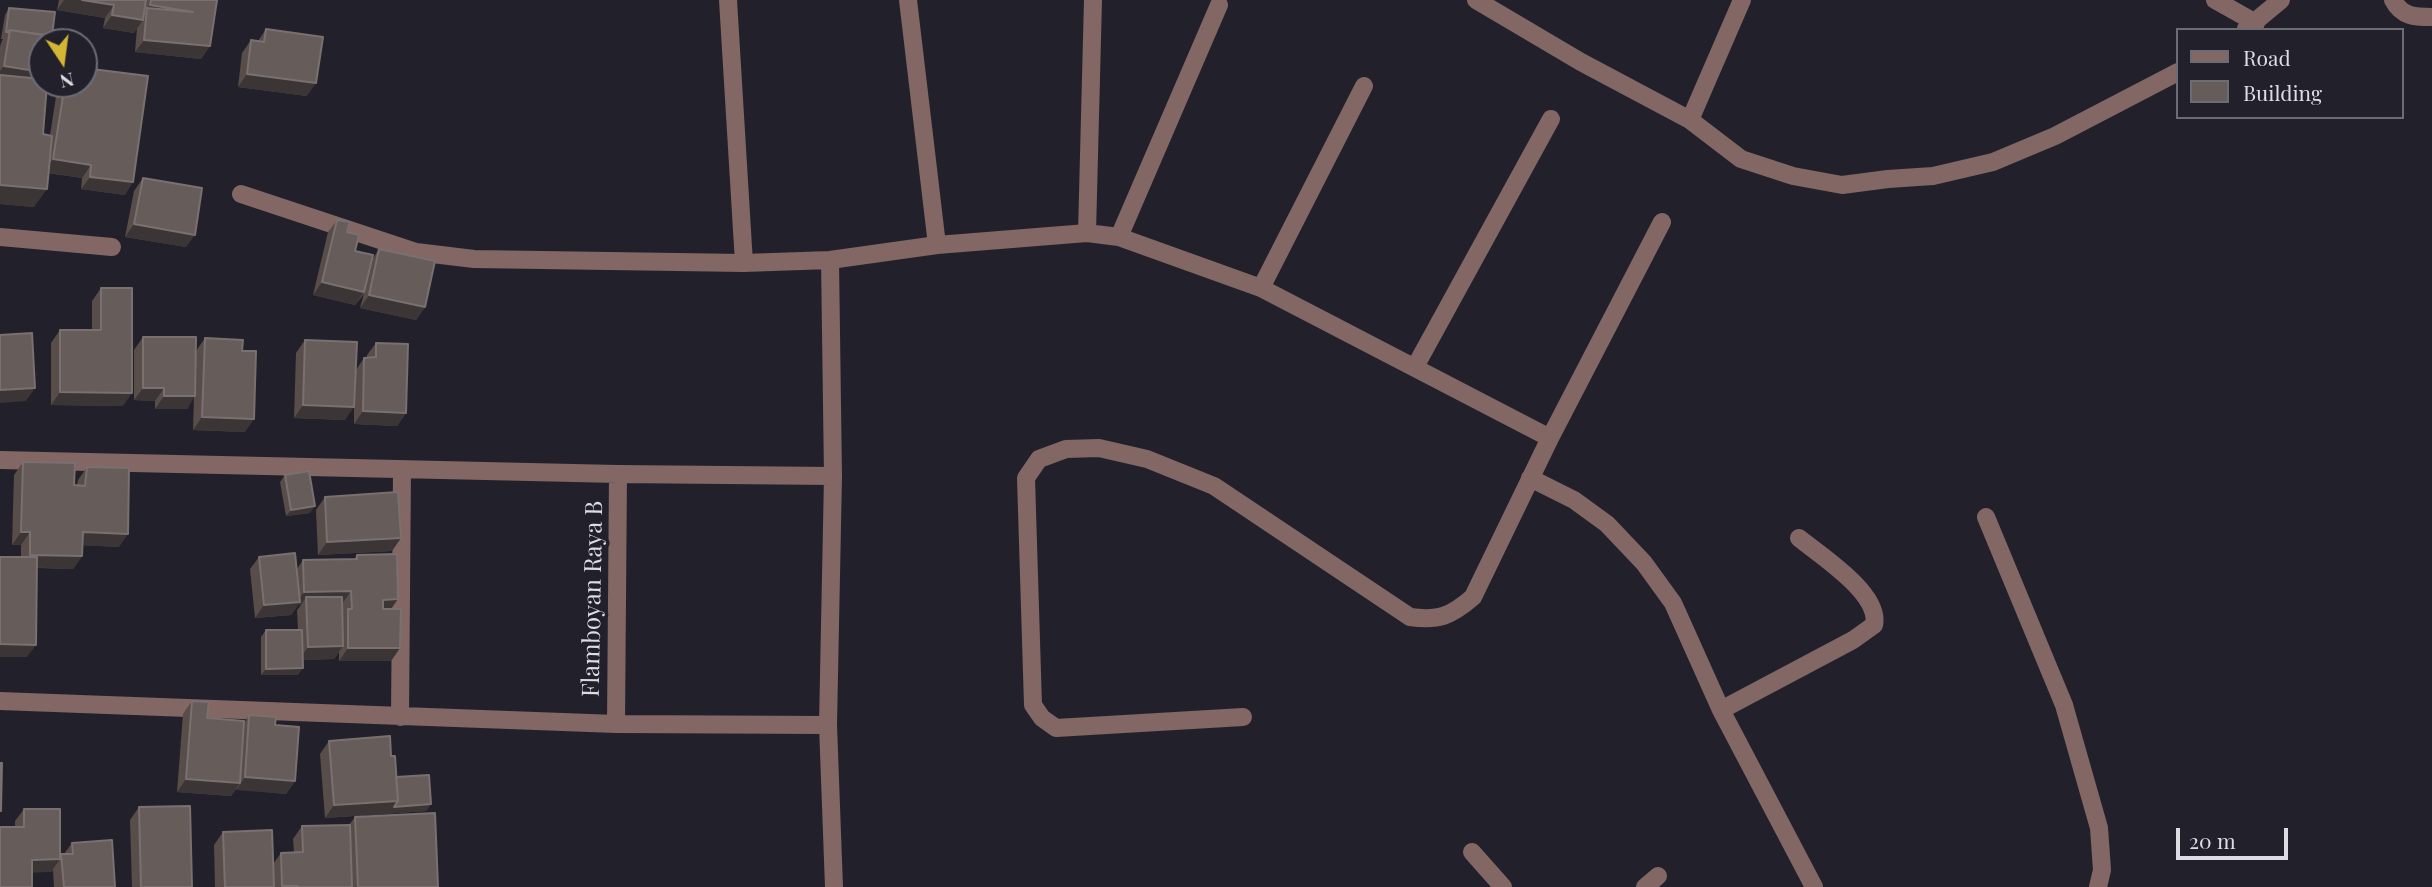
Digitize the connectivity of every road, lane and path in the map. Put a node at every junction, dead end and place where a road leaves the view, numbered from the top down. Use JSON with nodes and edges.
{"nodes":[{"id":1,"x":728,"y":0,"type":"edge"},
{"id":2,"x":908,"y":0,"type":"edge"},
{"id":3,"x":1093,"y":0,"type":"edge"},
{"id":4,"x":1476,"y":0,"type":"edge"},
{"id":5,"x":1742,"y":0,"type":"edge"},
{"id":6,"x":2215,"y":0,"type":"edge"},
{"id":7,"x":2281,"y":0,"type":"edge"},
{"id":8,"x":2393,"y":0,"type":"edge"},
{"id":9,"x":1219,"y":5,"type":"dead end"},
{"id":10,"x":2432,"y":17,"type":"edge"},
{"id":11,"x":2251,"y":26,"type":"edge"},
{"id":12,"x":2176,"y":73,"type":"edge"},
{"id":13,"x":1364,"y":86,"type":"dead end"},
{"id":14,"x":1551,"y":118,"type":"dead end"},
{"id":15,"x":1690,"y":120,"type":"junction"},
{"id":16,"x":241,"y":194,"type":"dead end"},
{"id":17,"x":1662,"y":222,"type":"dead end"},
{"id":18,"x":1087,"y":233,"type":"junction"},
{"id":19,"x":0,"y":237,"type":"edge"},
{"id":20,"x":1119,"y":237,"type":"junction"},
{"id":21,"x":937,"y":245,"type":"junction"},
{"id":22,"x":112,"y":247,"type":"dead end"},
{"id":23,"x":830,"y":260,"type":"junction"},
{"id":24,"x":744,"y":263,"type":"junction"},
{"id":25,"x":1261,"y":288,"type":"junction"},
{"id":26,"x":1415,"y":367,"type":"junction"},
{"id":27,"x":1550,"y":439,"type":"junction"},
{"id":28,"x":0,"y":460,"type":"edge"},
{"id":29,"x":402,"y":470,"type":"junction"},
{"id":30,"x":618,"y":474,"type":"junction"},
{"id":31,"x":833,"y":476,"type":"junction"},
{"id":32,"x":1530,"y":478,"type":"junction"},
{"id":33,"x":1986,"y":517,"type":"dead end"},
{"id":34,"x":1799,"y":538,"type":"dead end"},
{"id":35,"x":0,"y":701,"type":"edge"},
{"id":36,"x":1721,"y":710,"type":"junction"},
{"id":37,"x":400,"y":717,"type":"junction"},
{"id":38,"x":1243,"y":717,"type":"dead end"},
{"id":39,"x":616,"y":724,"type":"junction"},
{"id":40,"x":828,"y":725,"type":"junction"},
{"id":41,"x":1472,"y":852,"type":"dead end"},
{"id":42,"x":834,"y":887,"type":"edge"},
{"id":43,"x":1503,"y":887,"type":"edge"},
{"id":44,"x":1814,"y":887,"type":"edge"},
{"id":45,"x":2098,"y":887,"type":"edge"}],
"edges":[{"from":1,"to":24,"type":"street"},
{"from":2,"to":21,"type":"street"},
{"from":3,"to":18,"type":"street"},
{"from":4,"to":15,"type":"street"},
{"from":5,"to":15,"type":"street"},
{"from":6,"to":11,"type":"street"},
{"from":7,"to":11,"type":"street"},
{"from":8,"to":10,"type":"street"},
{"from":9,"to":20,"type":"street"},
{"from":12,"to":15,"type":"street"},
{"from":13,"to":25,"type":"street"},
{"from":14,"to":26,"type":"street"},
{"from":16,"to":24,"type":"street"},
{"from":17,"to":27,"type":"street"},
{"from":18,"to":20,"type":"street"},
{"from":18,"to":21,"type":"street"},
{"from":19,"to":22,"type":"street"},
{"from":20,"to":25,"type":"street"},
{"from":21,"to":23,"type":"street"},
{"from":23,"to":24,"type":"street"},
{"from":23,"to":31,"type":"street"},
{"from":25,"to":26,"type":"street"},
{"from":26,"to":27,"type":"street"},
{"from":27,"to":32,"type":"street"},
{"from":28,"to":29,"type":"street"},
{"from":29,"to":30,"type":"street"},
{"from":29,"to":37,"type":"street"},
{"from":30,"to":31,"type":"street"},
{"from":30,"to":39,"type":"street","name":"Flamboyan Raya B"},
{"from":31,"to":40,"type":"street"},
{"from":32,"to":36,"type":"street"},
{"from":32,"to":38,"type":"street"},
{"from":33,"to":45,"type":"street"},
{"from":34,"to":36,"type":"street"},
{"from":35,"to":37,"type":"street"},
{"from":36,"to":44,"type":"street"},
{"from":37,"to":39,"type":"street"},
{"from":39,"to":40,"type":"street"},
{"from":40,"to":42,"type":"street"},
{"from":41,"to":43,"type":"street"}]}
